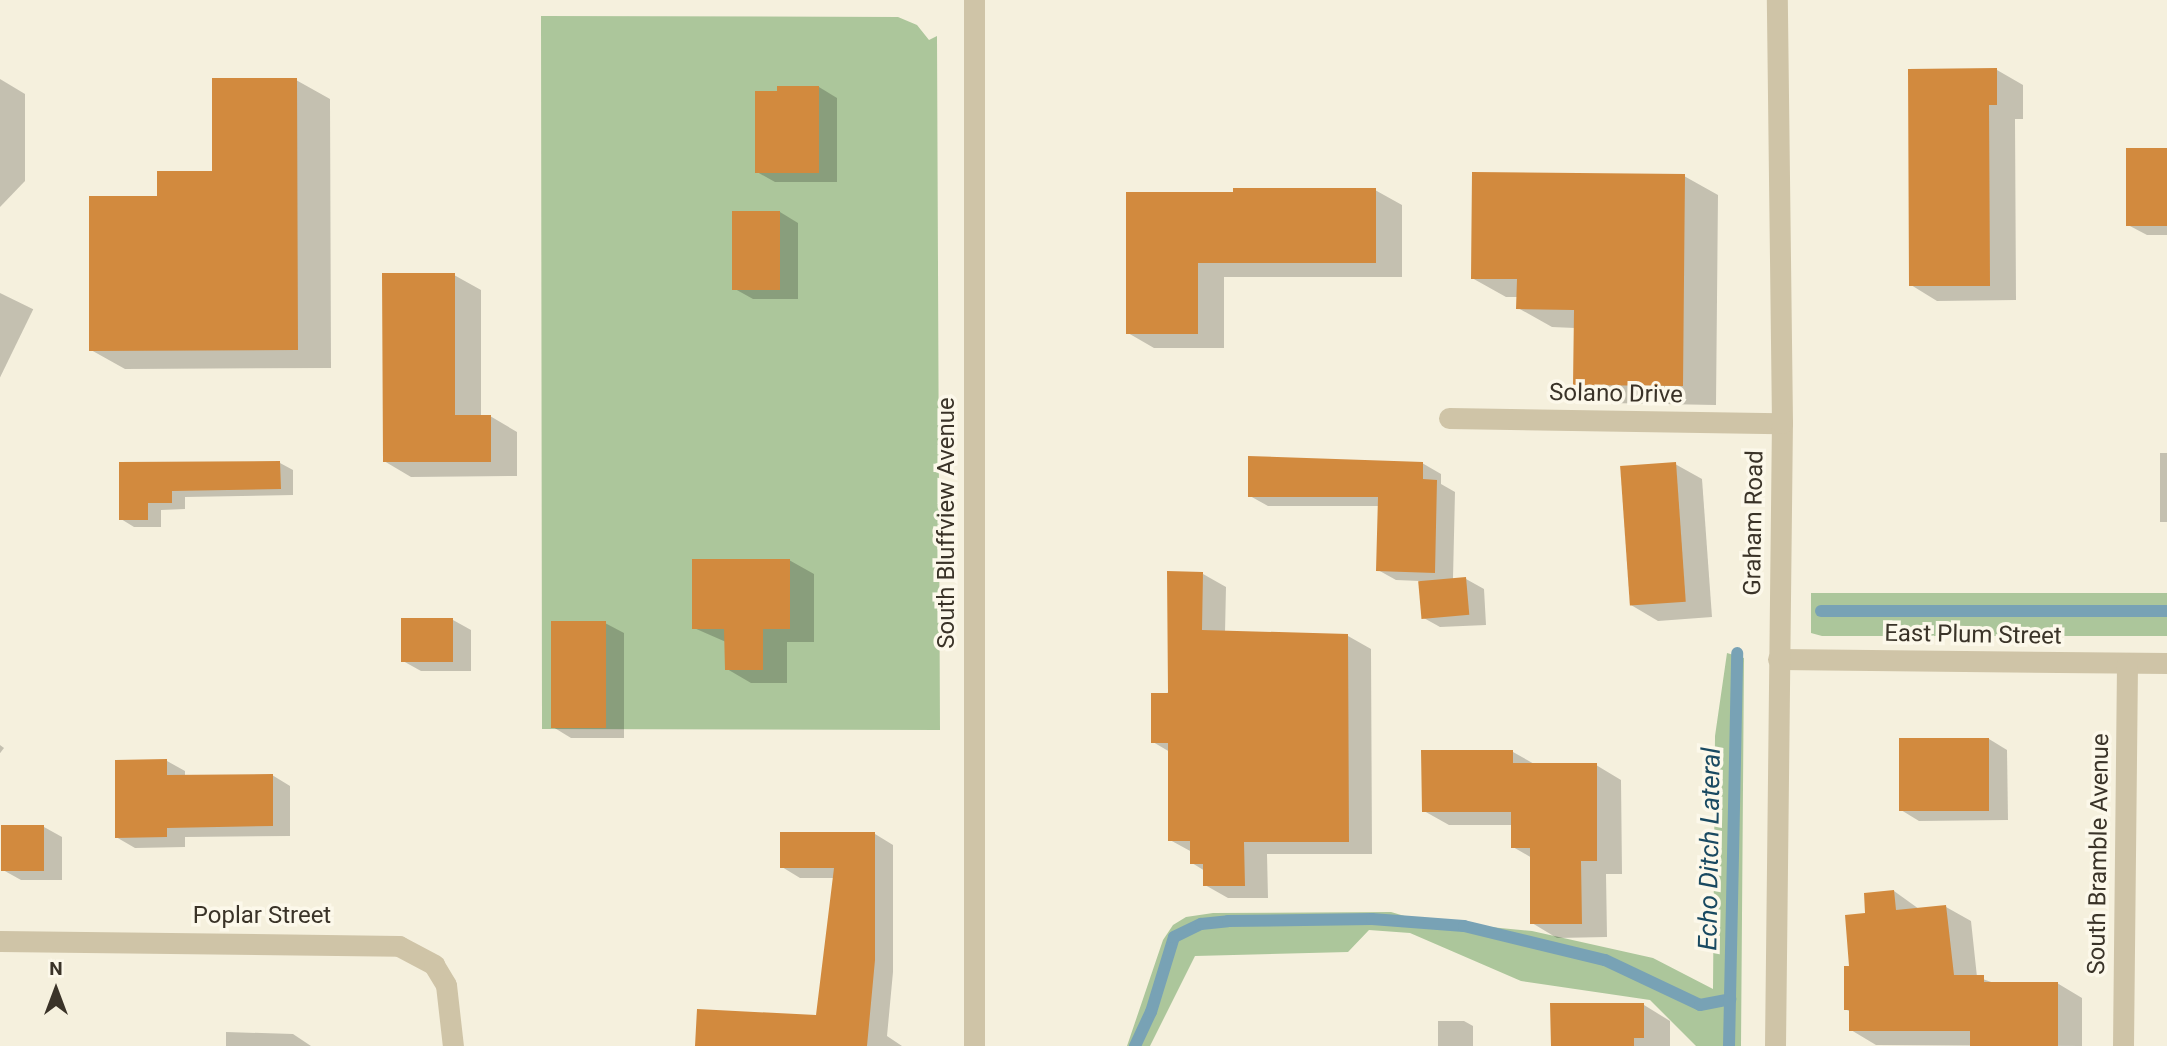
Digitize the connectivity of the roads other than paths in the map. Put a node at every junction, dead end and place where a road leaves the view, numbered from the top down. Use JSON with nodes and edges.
{"nodes":[{"id":1,"x":974,"y":0,"type":"edge"},
{"id":2,"x":1777,"y":0,"type":"edge"},
{"id":3,"x":1449,"y":418,"type":"dead end"},
{"id":4,"x":1782,"y":423,"type":"junction"},
{"id":5,"x":1779,"y":659,"type":"junction"},
{"id":6,"x":2127,"y":663,"type":"junction"},
{"id":7,"x":2167,"y":663,"type":"edge"},
{"id":8,"x":0,"y":941,"type":"edge"},
{"id":9,"x":453,"y":1046,"type":"edge"},
{"id":10,"x":974,"y":1046,"type":"edge"},
{"id":11,"x":1775,"y":1046,"type":"edge"},
{"id":12,"x":2123,"y":1046,"type":"edge"}],
"edges":[{"from":1,"to":10,"type":"street","name":"South Bluffview Avenue"},
{"from":2,"to":4,"type":"street","name":"Graham Road"},
{"from":3,"to":4,"type":"street","name":"Solano Drive"},
{"from":4,"to":5,"type":"street","name":"Graham Road"},
{"from":5,"to":6,"type":"street","name":"East Plum Street"},
{"from":5,"to":11,"type":"street","name":"Graham Road"},
{"from":6,"to":7,"type":"street","name":"East Plum Street"},
{"from":6,"to":12,"type":"street","name":"South Bramble Avenue"},
{"from":8,"to":9,"type":"street","name":"Poplar Street"}]}
